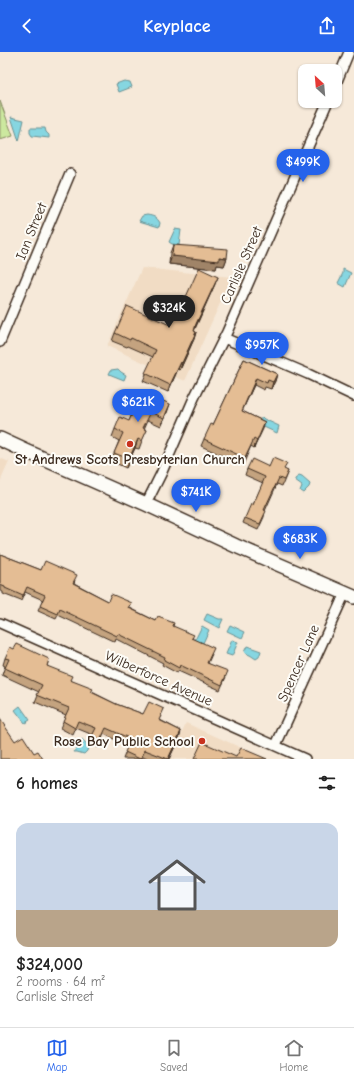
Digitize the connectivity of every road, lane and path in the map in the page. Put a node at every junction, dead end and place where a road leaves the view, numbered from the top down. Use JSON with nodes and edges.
{"nodes":[{"id":1,"x":349,"y":52,"type":"edge"},
{"id":2,"x":342,"y":69,"type":"edge"},
{"id":3,"x":325,"y":108,"type":"edge"},
{"id":4,"x":70,"y":174,"type":"dead end"},
{"id":5,"x":224,"y":338,"type":"junction"},
{"id":6,"x":0,"y":342,"type":"edge"},
{"id":7,"x":354,"y":396,"type":"edge"},
{"id":8,"x":0,"y":439,"type":"edge"},
{"id":9,"x":146,"y":504,"type":"junction"},
{"id":10,"x":350,"y":595,"type":"edge"},
{"id":11,"x":0,"y":623,"type":"edge"},
{"id":12,"x":276,"y":745,"type":"junction"},
{"id":13,"x":305,"y":759,"type":"edge"}],
"edges":[{"from":1,"to":2,"type":"street"},
{"from":3,"to":5,"type":"street","name":"Carlisle Street"},
{"from":4,"to":6,"type":"street","name":"Ian Street"},
{"from":5,"to":7,"type":"street"},
{"from":5,"to":9,"type":"street","name":"Carlisle Street"},
{"from":8,"to":9,"type":"street"},
{"from":9,"to":10,"type":"street"},
{"from":10,"to":12,"type":"street","name":"Spencer Lane"},
{"from":11,"to":12,"type":"street","name":"Wilberforce Avenue"},
{"from":12,"to":13,"type":"street","name":"Wilberforce Avenue"}]}
